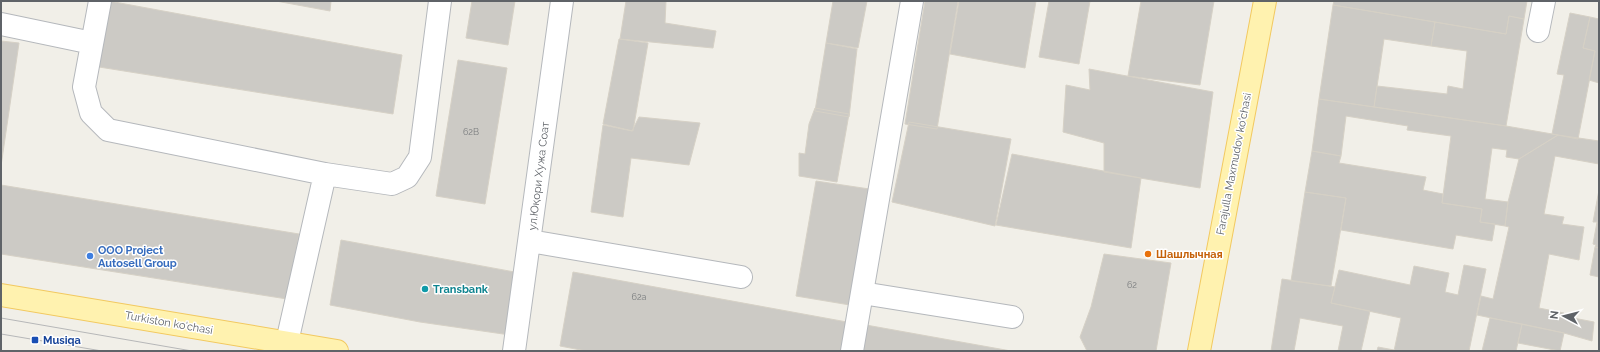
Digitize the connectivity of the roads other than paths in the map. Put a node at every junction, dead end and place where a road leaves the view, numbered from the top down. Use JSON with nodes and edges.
{"nodes":[{"id":1,"x":100,"y":1,"type":"edge"},
{"id":2,"x":440,"y":1,"type":"edge"},
{"id":3,"x":562,"y":1,"type":"edge"},
{"id":4,"x":912,"y":1,"type":"edge"},
{"id":5,"x":1265,"y":1,"type":"edge"},
{"id":6,"x":1544,"y":1,"type":"edge"},
{"id":7,"x":1,"y":24,"type":"edge"},
{"id":8,"x":1538,"y":32,"type":"dead end"},
{"id":9,"x":92,"y":43,"type":"junction"},
{"id":10,"x":325,"y":174,"type":"junction"},
{"id":11,"x":530,"y":241,"type":"junction"},
{"id":12,"x":741,"y":276,"type":"dead end"},
{"id":13,"x":862,"y":293,"type":"junction"},
{"id":14,"x":1,"y":295,"type":"edge"},
{"id":15,"x":1012,"y":317,"type":"dead end"},
{"id":16,"x":287,"y":342,"type":"junction"},
{"id":17,"x":337,"y":351,"type":"edge"},
{"id":18,"x":514,"y":351,"type":"edge"},
{"id":19,"x":852,"y":351,"type":"edge"},
{"id":20,"x":1199,"y":351,"type":"edge"}],
"edges":[{"from":1,"to":9,"type":"lane"},
{"from":2,"to":10,"type":"lane"},
{"from":3,"to":11,"type":"lane","name":"ул.Юқори Хужа Соат"},
{"from":4,"to":13,"type":"lane"},
{"from":5,"to":20,"type":"main road","name":"Farajulla Maxmudov ko'chasi"},
{"from":6,"to":8,"type":"lane"},
{"from":7,"to":9,"type":"lane"},
{"from":9,"to":10,"type":"lane"},
{"from":10,"to":16,"type":"lane"},
{"from":11,"to":12,"type":"lane"},
{"from":11,"to":18,"type":"lane","name":"ул.Юқори Хужа Соат"},
{"from":13,"to":15,"type":"lane"},
{"from":13,"to":19,"type":"lane"},
{"from":14,"to":16,"type":"main road","name":"Turkiston ko'chasi"},
{"from":16,"to":17,"type":"main road","name":"Turkiston ko'chasi"}]}
